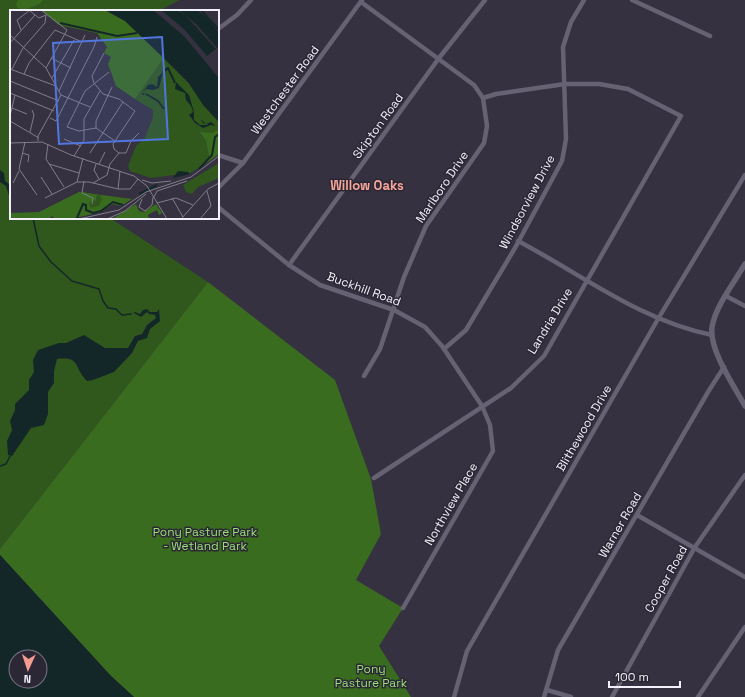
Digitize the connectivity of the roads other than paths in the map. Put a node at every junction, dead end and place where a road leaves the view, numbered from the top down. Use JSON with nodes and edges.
{"nodes":[{"id":1,"x":251,"y":0,"type":"edge"},
{"id":2,"x":485,"y":0,"type":"edge"},
{"id":3,"x":584,"y":0,"type":"edge"},
{"id":4,"x":632,"y":0,"type":"edge"},
{"id":5,"x":362,"y":1,"type":"edge"},
{"id":6,"x":219,"y":28,"type":"edge"},
{"id":7,"x":710,"y":36,"type":"dead end"},
{"id":8,"x":440,"y":58,"type":"junction"},
{"id":9,"x":565,"y":84,"type":"junction"},
{"id":10,"x":483,"y":98,"type":"junction"},
{"id":11,"x":219,"y":155,"type":"edge"},
{"id":12,"x":243,"y":163,"type":"junction"},
{"id":13,"x":745,"y":175,"type":"edge"},
{"id":14,"x":219,"y":187,"type":"edge"},
{"id":15,"x":219,"y":208,"type":"edge"},
{"id":16,"x":518,"y":241,"type":"junction"},
{"id":17,"x":745,"y":264,"type":"edge"},
{"id":18,"x":289,"y":265,"type":"junction"},
{"id":19,"x":586,"y":280,"type":"junction"},
{"id":20,"x":726,"y":296,"type":"junction"},
{"id":21,"x":745,"y":306,"type":"edge"},
{"id":22,"x":394,"y":310,"type":"junction"},
{"id":23,"x":658,"y":319,"type":"junction"},
{"id":24,"x":712,"y":335,"type":"junction"},
{"id":25,"x":444,"y":349,"type":"junction"},
{"id":26,"x":724,"y":367,"type":"junction"},
{"id":27,"x":364,"y":376,"type":"dead end"},
{"id":28,"x":743,"y":399,"type":"edge"},
{"id":29,"x":482,"y":406,"type":"junction"},
{"id":30,"x":745,"y":406,"type":"edge"},
{"id":31,"x":745,"y":475,"type":"edge"},
{"id":32,"x":374,"y":478,"type":"dead end"},
{"id":33,"x":637,"y":515,"type":"junction"},
{"id":34,"x":695,"y":547,"type":"junction"},
{"id":35,"x":745,"y":577,"type":"edge"},
{"id":36,"x":402,"y":608,"type":"dead end"},
{"id":37,"x":745,"y":626,"type":"edge"},
{"id":38,"x":547,"y":690,"type":"junction"},
{"id":39,"x":454,"y":697,"type":"edge"},
{"id":40,"x":544,"y":697,"type":"edge"},
{"id":41,"x":571,"y":697,"type":"edge"},
{"id":42,"x":612,"y":697,"type":"edge"},
{"id":43,"x":698,"y":697,"type":"edge"}],
"edges":[{"from":1,"to":6,"type":"street"},
{"from":2,"to":8,"type":"street","name":"Skipton Road"},
{"from":3,"to":9,"type":"street","name":"Windsorview Drive"},
{"from":4,"to":7,"type":"street"},
{"from":5,"to":8,"type":"street"},
{"from":5,"to":12,"type":"street","name":"Westchester Road"},
{"from":8,"to":10,"type":"street"},
{"from":8,"to":18,"type":"street","name":"Skipton Road"},
{"from":9,"to":10,"type":"street"},
{"from":9,"to":16,"type":"street","name":"Windsorview Drive"},
{"from":9,"to":19,"type":"street","name":"Landria Drive"},
{"from":10,"to":22,"type":"street","name":"Marlboro Drive"},
{"from":11,"to":12,"type":"street"},
{"from":12,"to":14,"type":"street","name":"Westchester Road"},
{"from":13,"to":23,"type":"street","name":"Blithewood Drive"},
{"from":15,"to":18,"type":"street","name":"Buckhill Road"},
{"from":16,"to":19,"type":"street"},
{"from":16,"to":25,"type":"street","name":"Windsorview Drive"},
{"from":17,"to":20,"type":"street"},
{"from":18,"to":22,"type":"street","name":"Buckhill Road"},
{"from":19,"to":23,"type":"street"},
{"from":19,"to":29,"type":"street","name":"Landria Drive"},
{"from":20,"to":21,"type":"street"},
{"from":20,"to":24,"type":"street"},
{"from":22,"to":25,"type":"street","name":"Buckhill Road"},
{"from":22,"to":27,"type":"street","name":"Marlboro Drive"},
{"from":23,"to":24,"type":"street"},
{"from":23,"to":39,"type":"street","name":"Blithewood Drive"},
{"from":24,"to":26,"type":"street"},
{"from":25,"to":29,"type":"street","name":"Buckhill Road"},
{"from":26,"to":28,"type":"street"},
{"from":26,"to":33,"type":"street","name":"Warner Road"},
{"from":28,"to":30,"type":"street"},
{"from":29,"to":32,"type":"street","name":"Landria Drive"},
{"from":29,"to":36,"type":"street","name":"Northview Place"},
{"from":31,"to":34,"type":"street","name":"Cooper Road"},
{"from":33,"to":34,"type":"street"},
{"from":33,"to":38,"type":"street","name":"Warner Road"},
{"from":34,"to":35,"type":"street"},
{"from":34,"to":42,"type":"street","name":"Cooper Road"},
{"from":37,"to":43,"type":"street"},
{"from":38,"to":40,"type":"street","name":"Warner Road"},
{"from":38,"to":41,"type":"street"}]}
